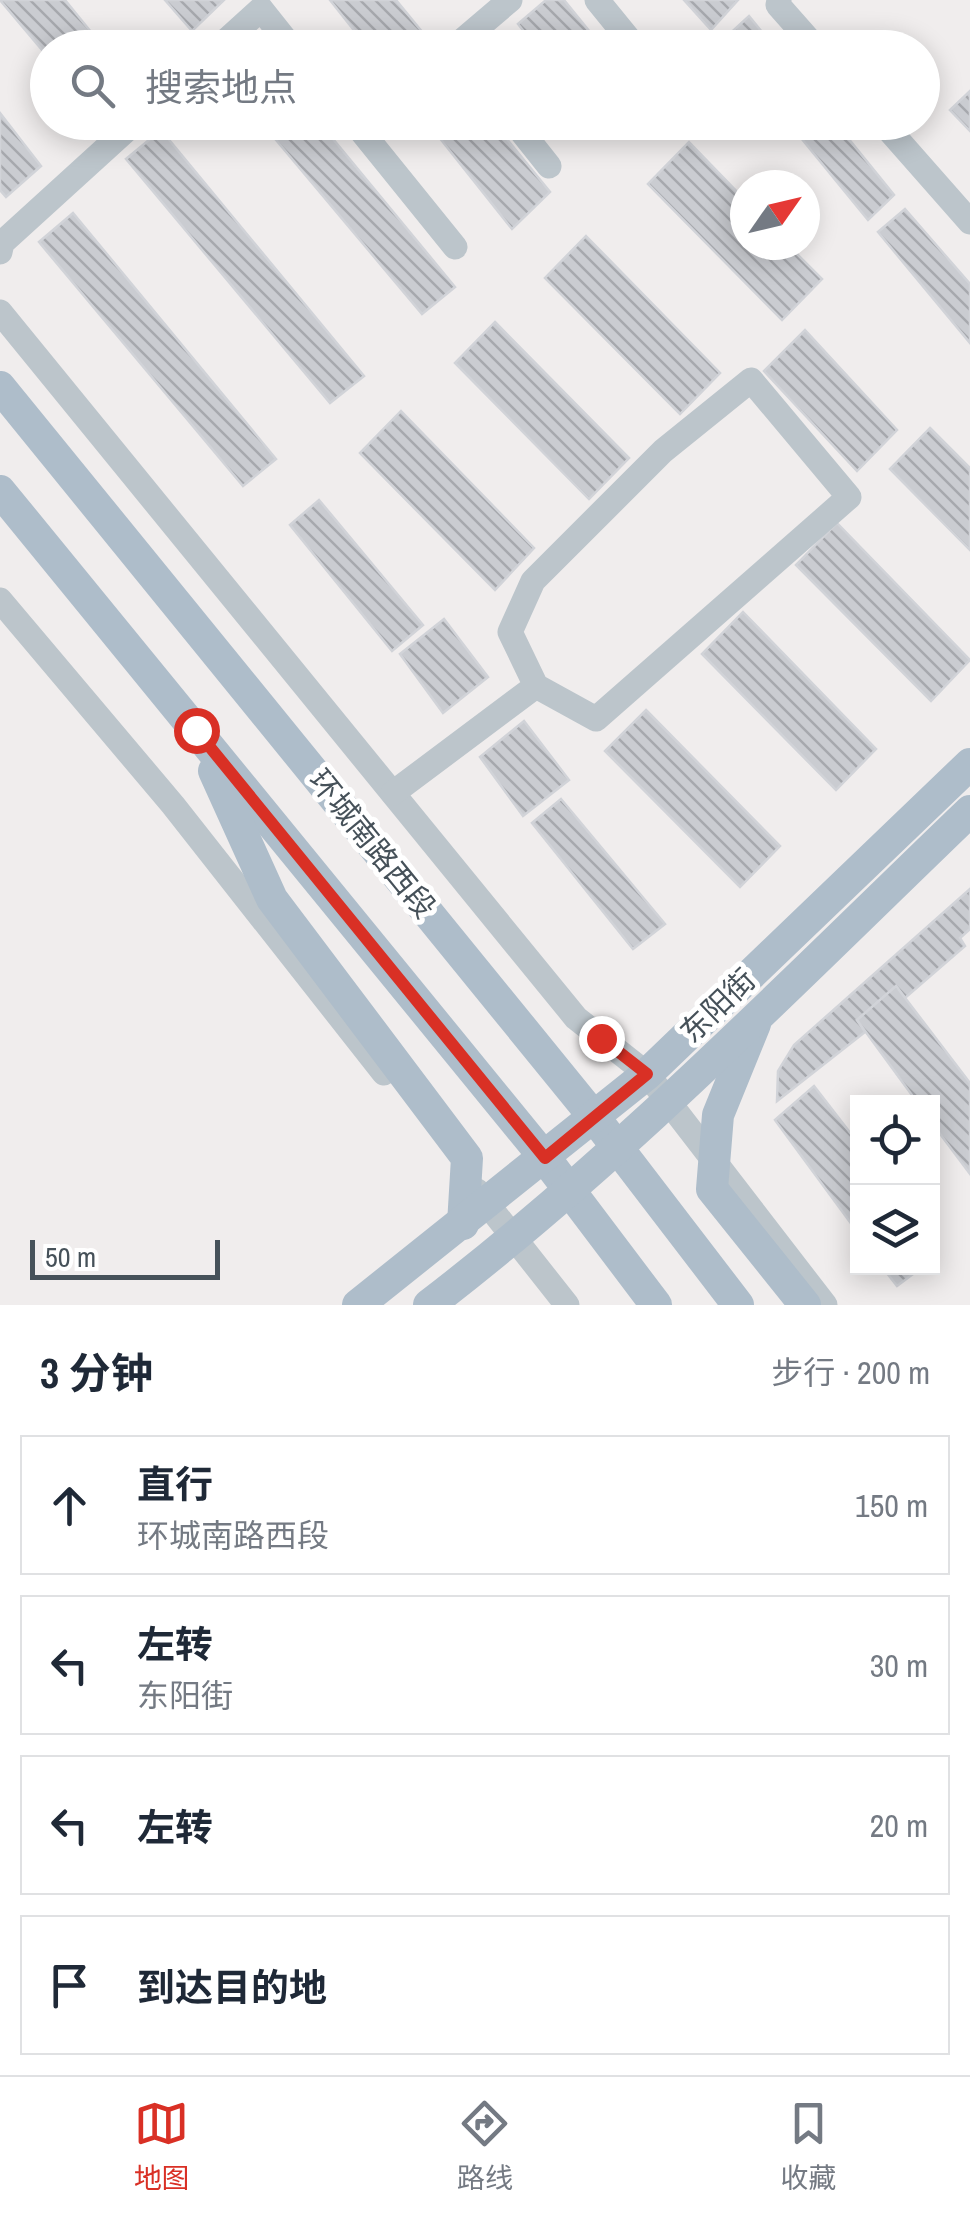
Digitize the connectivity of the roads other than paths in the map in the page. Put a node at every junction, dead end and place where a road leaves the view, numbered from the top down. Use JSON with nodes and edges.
{"nodes":[{"id":1,"x":510,"y":0,"type":"edge"},
{"id":2,"x":597,"y":0,"type":"edge"},
{"id":3,"x":779,"y":0,"type":"edge"},
{"id":4,"x":237,"y":30,"type":"edge"},
{"id":5,"x":277,"y":30,"type":"edge"},
{"id":6,"x":475,"y":30,"type":"edge"},
{"id":7,"x":621,"y":30,"type":"edge"},
{"id":8,"x":800,"y":30,"type":"edge"},
{"id":9,"x":115,"y":140,"type":"edge"},
{"id":10,"x":369,"y":140,"type":"edge"},
{"id":11,"x":528,"y":140,"type":"edge"},
{"id":12,"x":898,"y":140,"type":"edge"},
{"id":13,"x":549,"y":166,"type":"dead end"},
{"id":14,"x":970,"y":222,"type":"edge"},
{"id":15,"x":456,"y":247,"type":"dead end"},
{"id":16,"x":0,"y":252,"type":"edge"},
{"id":17,"x":0,"y":312,"type":"edge"},
{"id":18,"x":0,"y":387,"type":"edge"},
{"id":19,"x":0,"y":491,"type":"edge"},
{"id":20,"x":0,"y":600,"type":"edge"},
{"id":21,"x":536,"y":686,"type":"junction"},
{"id":22,"x":196,"y":730,"type":"junction"},
{"id":23,"x":970,"y":764,"type":"edge"},
{"id":24,"x":393,"y":793,"type":"junction"},
{"id":25,"x":970,"y":810,"type":"edge"},
{"id":26,"x":759,"y":1014,"type":"junction"},
{"id":27,"x":647,"y":1074,"type":"junction"},
{"id":28,"x":669,"y":1101,"type":"junction"},
{"id":29,"x":594,"y":1117,"type":"junction"},
{"id":30,"x":616,"y":1147,"type":"junction"},
{"id":31,"x":545,"y":1158,"type":"junction"},
{"id":32,"x":715,"y":1161,"type":"junction"},
{"id":33,"x":466,"y":1178,"type":"junction"},
{"id":34,"x":566,"y":1192,"type":"junction"},
{"id":35,"x":475,"y":1215,"type":"junction"},
{"id":36,"x":515,"y":1239,"type":"junction"},
{"id":37,"x":358,"y":1305,"type":"edge"},
{"id":38,"x":429,"y":1305,"type":"edge"},
{"id":39,"x":567,"y":1305,"type":"edge"},
{"id":40,"x":656,"y":1305,"type":"edge"},
{"id":41,"x":738,"y":1305,"type":"edge"},
{"id":42,"x":804,"y":1305,"type":"edge"},
{"id":43,"x":825,"y":1305,"type":"edge"}],
"edges":[{"from":1,"to":6,"type":"street"},
{"from":2,"to":7,"type":"street"},
{"from":3,"to":8,"type":"street"},
{"from":4,"to":5,"type":"street"},
{"from":9,"to":16,"type":"street"},
{"from":10,"to":15,"type":"street"},
{"from":11,"to":13,"type":"street"},
{"from":12,"to":14,"type":"street"},
{"from":17,"to":24,"type":"street"},
{"from":18,"to":29,"type":"main road","name":"环城南路西段"},
{"from":19,"to":22,"type":"main road"},
{"from":20,"to":33,"type":"street"},
{"from":21,"to":21,"type":"street"},
{"from":21,"to":24,"type":"street"},
{"from":22,"to":31,"type":"main road"},
{"from":22,"to":33,"type":"main road"},
{"from":23,"to":27,"type":"main road","name":"东阳街"},
{"from":24,"to":27,"type":"street"},
{"from":25,"to":26,"type":"main road","name":"东阳街"},
{"from":26,"to":28,"type":"main road","name":"东阳街"},
{"from":26,"to":32,"type":"main road"},
{"from":27,"to":28,"type":"street"},
{"from":27,"to":29,"type":"main road","name":"东阳街"},
{"from":28,"to":30,"type":"main road","name":"东阳街"},
{"from":28,"to":32,"type":"street"},
{"from":29,"to":30,"type":"main road","name":"环城南路西段"},
{"from":29,"to":31,"type":"main road","name":"东阳街"},
{"from":30,"to":34,"type":"main road","name":"东阳街"},
{"from":30,"to":41,"type":"main road","name":"环城南路西段"},
{"from":31,"to":34,"type":"main road"},
{"from":31,"to":35,"type":"main road","name":"东阳街"},
{"from":32,"to":42,"type":"main road"},
{"from":32,"to":43,"type":"street"},
{"from":33,"to":35,"type":"main road"},
{"from":34,"to":36,"type":"main road","name":"东阳街"},
{"from":34,"to":40,"type":"main road"},
{"from":35,"to":36,"type":"street"},
{"from":35,"to":37,"type":"main road","name":"东阳街"},
{"from":36,"to":38,"type":"main road","name":"东阳街"},
{"from":36,"to":39,"type":"street"}]}
